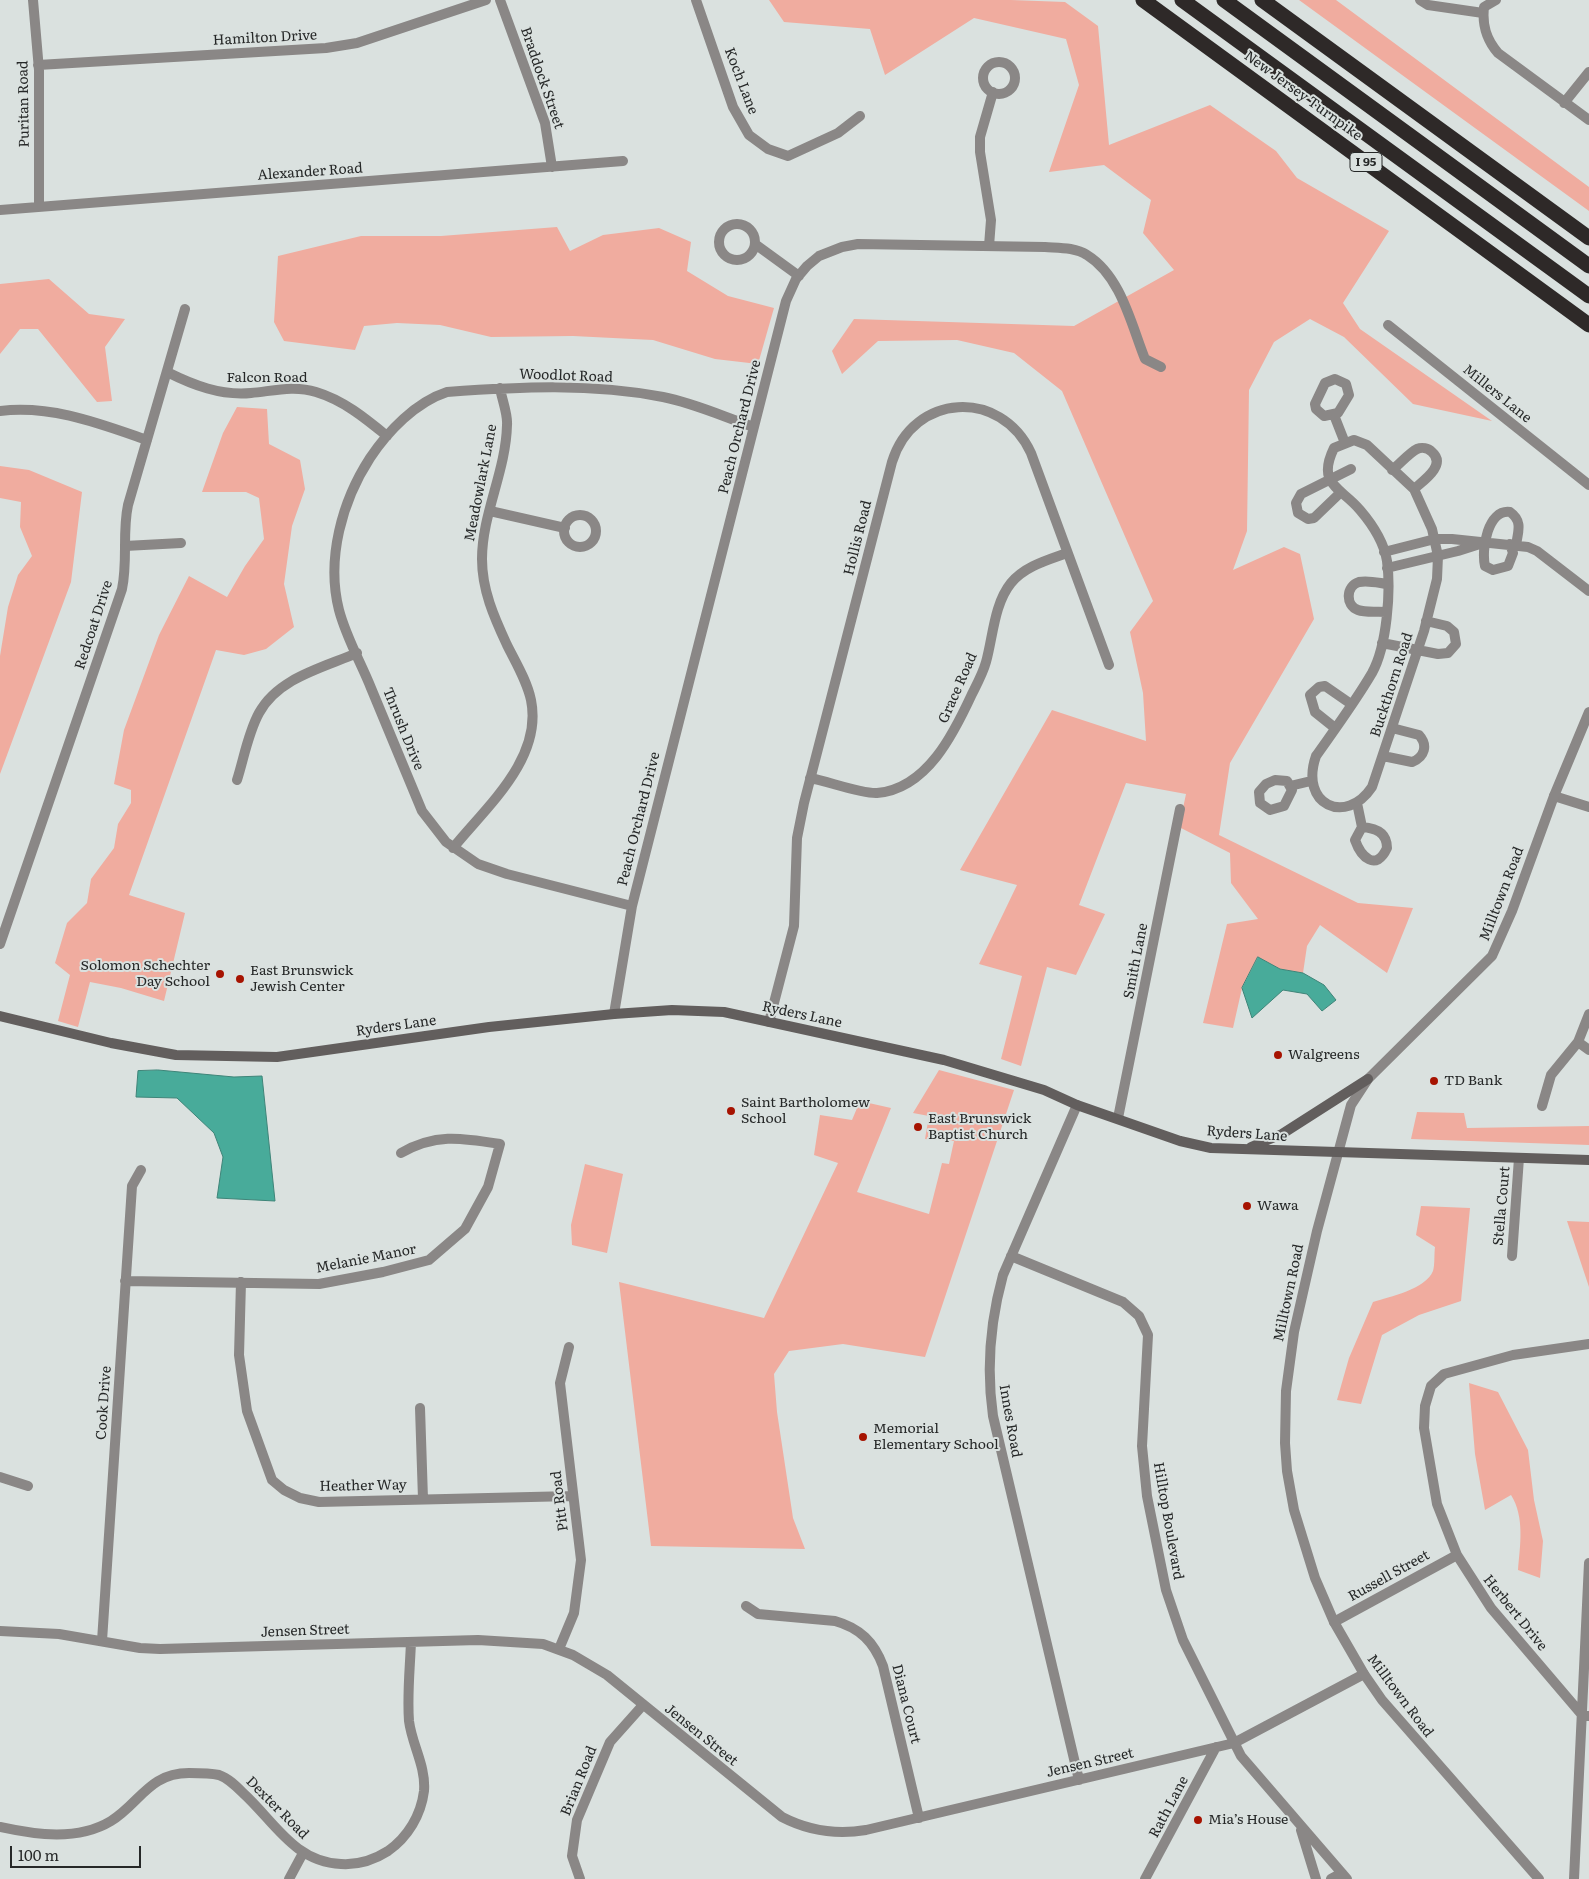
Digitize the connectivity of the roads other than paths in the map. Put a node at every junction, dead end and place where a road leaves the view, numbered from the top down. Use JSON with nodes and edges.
{"nodes":[{"id":1,"x":33,"y":0,"type":"edge"},
{"id":2,"x":486,"y":0,"type":"edge"},
{"id":3,"x":500,"y":0,"type":"edge"},
{"id":4,"x":696,"y":0,"type":"edge"},
{"id":5,"x":1144,"y":0,"type":"edge"},
{"id":6,"x":1182,"y":0,"type":"edge"},
{"id":7,"x":1224,"y":0,"type":"edge"},
{"id":8,"x":1262,"y":0,"type":"edge"},
{"id":9,"x":1420,"y":0,"type":"edge"},
{"id":10,"x":1496,"y":0,"type":"edge"},
{"id":11,"x":1484,"y":13,"type":"junction"},
{"id":12,"x":38,"y":65,"type":"junction"},
{"id":13,"x":1589,"y":72,"type":"edge"},
{"id":14,"x":993,"y":92,"type":"dead end"},
{"id":15,"x":1564,"y":102,"type":"junction"},
{"id":16,"x":860,"y":116,"type":"dead end"},
{"id":17,"x":1589,"y":120,"type":"edge"},
{"id":18,"x":623,"y":161,"type":"dead end"},
{"id":19,"x":552,"y":167,"type":"junction"},
{"id":20,"x":39,"y":207,"type":"junction"},
{"id":21,"x":0,"y":210,"type":"edge"},
{"id":22,"x":1589,"y":238,"type":"edge"},
{"id":23,"x":755,"y":244,"type":"dead end"},
{"id":24,"x":989,"y":246,"type":"junction"},
{"id":25,"x":1589,"y":266,"type":"edge"},
{"id":26,"x":799,"y":276,"type":"junction"},
{"id":27,"x":1589,"y":296,"type":"edge"},
{"id":28,"x":185,"y":309,"type":"dead end"},
{"id":29,"x":1388,"y":325,"type":"dead end"},
{"id":30,"x":1589,"y":325,"type":"edge"},
{"id":31,"x":1161,"y":368,"type":"dead end"},
{"id":32,"x":167,"y":372,"type":"junction"},
{"id":33,"x":500,"y":388,"type":"junction"},
{"id":34,"x":0,"y":411,"type":"edge"},
{"id":35,"x":1334,"y":415,"type":"dead end"},
{"id":36,"x":754,"y":427,"type":"junction"},
{"id":37,"x":387,"y":436,"type":"junction"},
{"id":38,"x":147,"y":440,"type":"junction"},
{"id":39,"x":1345,"y":443,"type":"junction"},
{"id":40,"x":1351,"y":469,"type":"dead end"},
{"id":41,"x":1392,"y":470,"type":"junction"},
{"id":42,"x":1330,"y":480,"type":"junction"},
{"id":43,"x":1589,"y":485,"type":"edge"},
{"id":44,"x":1414,"y":489,"type":"junction"},
{"id":45,"x":1340,"y":493,"type":"junction"},
{"id":46,"x":490,"y":511,"type":"junction"},
{"id":47,"x":565,"y":528,"type":"dead end"},
{"id":48,"x":1435,"y":540,"type":"junction"},
{"id":49,"x":1486,"y":541,"type":"junction"},
{"id":50,"x":181,"y":543,"type":"dead end"},
{"id":51,"x":1513,"y":544,"type":"junction"},
{"id":52,"x":125,"y":546,"type":"junction"},
{"id":53,"x":1384,"y":552,"type":"junction"},
{"id":54,"x":1067,"y":553,"type":"junction"},
{"id":55,"x":1438,"y":556,"type":"junction"},
{"id":56,"x":1387,"y":568,"type":"junction"},
{"id":57,"x":1388,"y":584,"type":"junction"},
{"id":58,"x":1589,"y":591,"type":"edge"},
{"id":59,"x":1386,"y":612,"type":"junction"},
{"id":60,"x":1426,"y":621,"type":"junction"},
{"id":61,"x":1382,"y":643,"type":"junction"},
{"id":62,"x":1418,"y":650,"type":"junction"},
{"id":63,"x":357,"y":654,"type":"junction"},
{"id":64,"x":1109,"y":665,"type":"dead end"},
{"id":65,"x":1351,"y":704,"type":"junction"},
{"id":66,"x":1589,"y":712,"type":"edge"},
{"id":67,"x":1335,"y":728,"type":"junction"},
{"id":68,"x":1392,"y":728,"type":"junction"},
{"id":69,"x":1383,"y":756,"type":"junction"},
{"id":70,"x":810,"y":778,"type":"junction"},
{"id":71,"x":237,"y":780,"type":"dead end"},
{"id":72,"x":1311,"y":781,"type":"junction"},
{"id":73,"x":1290,"y":786,"type":"dead end"},
{"id":74,"x":1554,"y":796,"type":"junction"},
{"id":75,"x":1357,"y":803,"type":"junction"},
{"id":76,"x":1589,"y":807,"type":"edge"},
{"id":77,"x":1180,"y":809,"type":"dead end"},
{"id":78,"x":1362,"y":826,"type":"dead end"},
{"id":79,"x":452,"y":848,"type":"junction"},
{"id":80,"x":632,"y":906,"type":"junction"},
{"id":81,"x":0,"y":944,"type":"edge"},
{"id":82,"x":614,"y":1014,"type":"junction"},
{"id":83,"x":1589,"y":1014,"type":"edge"},
{"id":84,"x":0,"y":1016,"type":"edge"},
{"id":85,"x":769,"y":1022,"type":"junction"},
{"id":86,"x":1578,"y":1042,"type":"junction"},
{"id":87,"x":1589,"y":1050,"type":"edge"},
{"id":88,"x":1368,"y":1079,"type":"junction"},
{"id":89,"x":1077,"y":1105,"type":"junction"},
{"id":90,"x":1542,"y":1106,"type":"dead end"},
{"id":91,"x":1118,"y":1118,"type":"junction"},
{"id":92,"x":1247,"y":1149,"type":"junction"},
{"id":93,"x":401,"y":1153,"type":"dead end"},
{"id":94,"x":1338,"y":1154,"type":"junction"},
{"id":95,"x":1519,"y":1158,"type":"junction"},
{"id":96,"x":1589,"y":1160,"type":"edge"},
{"id":97,"x":141,"y":1170,"type":"dead end"},
{"id":98,"x":1011,"y":1256,"type":"junction"},
{"id":99,"x":1512,"y":1256,"type":"dead end"},
{"id":100,"x":126,"y":1281,"type":"junction"},
{"id":101,"x":241,"y":1282,"type":"junction"},
{"id":102,"x":1589,"y":1344,"type":"edge"},
{"id":103,"x":569,"y":1347,"type":"dead end"},
{"id":104,"x":420,"y":1408,"type":"dead end"},
{"id":105,"x":0,"y":1476,"type":"edge"},
{"id":106,"x":28,"y":1486,"type":"dead end"},
{"id":107,"x":573,"y":1496,"type":"junction"},
{"id":108,"x":423,"y":1499,"type":"junction"},
{"id":109,"x":1457,"y":1555,"type":"junction"},
{"id":110,"x":1589,"y":1563,"type":"edge"},
{"id":111,"x":746,"y":1606,"type":"dead end"},
{"id":112,"x":1334,"y":1622,"type":"junction"},
{"id":113,"x":0,"y":1631,"type":"edge"},
{"id":114,"x":102,"y":1641,"type":"junction"},
{"id":115,"x":411,"y":1642,"type":"junction"},
{"id":116,"x":559,"y":1649,"type":"junction"},
{"id":117,"x":1364,"y":1674,"type":"junction"},
{"id":118,"x":643,"y":1705,"type":"junction"},
{"id":119,"x":1586,"y":1716,"type":"edge"},
{"id":120,"x":1234,"y":1743,"type":"junction"},
{"id":121,"x":1216,"y":1747,"type":"junction"},
{"id":122,"x":1079,"y":1780,"type":"junction"},
{"id":123,"x":919,"y":1818,"type":"junction"},
{"id":124,"x":1300,"y":1825,"type":"junction"},
{"id":125,"x":0,"y":1827,"type":"edge"},
{"id":126,"x":303,"y":1853,"type":"junction"},
{"id":127,"x":1345,"y":1876,"type":"edge"},
{"id":128,"x":288,"y":1879,"type":"edge"},
{"id":129,"x":580,"y":1879,"type":"edge"},
{"id":130,"x":1146,"y":1879,"type":"edge"},
{"id":131,"x":1316,"y":1879,"type":"edge"},
{"id":132,"x":1331,"y":1879,"type":"edge"},
{"id":133,"x":1539,"y":1879,"type":"edge"},
{"id":134,"x":1574,"y":1879,"type":"edge"}],
"edges":[{"from":1,"to":12,"type":"street","name":"Puritan Road"},
{"from":2,"to":12,"type":"street","name":"Hamilton Drive"},
{"from":3,"to":19,"type":"street","name":"Braddock Street"},
{"from":4,"to":16,"type":"street","name":"Koch Lane"},
{"from":5,"to":30,"type":"highway","name":"New Jersey Turnpike","number":"I 95"},
{"from":6,"to":27,"type":"highway","name":"New Jersey Turnpike","number":"I 95"},
{"from":7,"to":25,"type":"highway"},
{"from":8,"to":22,"type":"highway"},
{"from":9,"to":11,"type":"street"},
{"from":10,"to":11,"type":"street"},
{"from":11,"to":15,"type":"street"},
{"from":12,"to":20,"type":"street","name":"Puritan Road"},
{"from":13,"to":15,"type":"street"},
{"from":14,"to":24,"type":"street"},
{"from":15,"to":17,"type":"street"},
{"from":18,"to":19,"type":"street","name":"Alexander Road"},
{"from":19,"to":20,"type":"street","name":"Alexander Road"},
{"from":20,"to":21,"type":"street","name":"Alexander Road"},
{"from":23,"to":26,"type":"street"},
{"from":24,"to":26,"type":"street","name":"Peach Orchard Drive"},
{"from":24,"to":31,"type":"street","name":"Peach Orchard Drive"},
{"from":26,"to":36,"type":"street","name":"Peach Orchard Drive"},
{"from":28,"to":32,"type":"street","name":"Redcoat Drive"},
{"from":29,"to":43,"type":"street","name":"Millers Lane"},
{"from":32,"to":37,"type":"street","name":"Falcon Road"},
{"from":32,"to":38,"type":"street","name":"Redcoat Drive"},
{"from":33,"to":36,"type":"street","name":"Woodlot Road"},
{"from":33,"to":37,"type":"street","name":"Woodlot Road"},
{"from":33,"to":46,"type":"street","name":"Meadowlark Lane"},
{"from":34,"to":38,"type":"street"},
{"from":35,"to":39,"type":"street"},
{"from":36,"to":80,"type":"street","name":"Peach Orchard Drive"},
{"from":37,"to":63,"type":"street","name":"Thrush Drive"},
{"from":38,"to":52,"type":"street","name":"Redcoat Drive"},
{"from":39,"to":41,"type":"street","name":"Buckthorn Road"},
{"from":39,"to":42,"type":"street"},
{"from":40,"to":42,"type":"street"},
{"from":41,"to":44,"type":"street","name":"Buckthorn Road"},
{"from":41,"to":44,"type":"street"},
{"from":42,"to":45,"type":"street","name":"Buckthorn Road"},
{"from":42,"to":45,"type":"street"},
{"from":44,"to":48,"type":"street","name":"Buckthorn Road"},
{"from":45,"to":53,"type":"street","name":"Buckthorn Road"},
{"from":46,"to":47,"type":"street"},
{"from":46,"to":79,"type":"street","name":"Meadowlark Lane"},
{"from":48,"to":49,"type":"street"},
{"from":48,"to":53,"type":"street"},
{"from":48,"to":55,"type":"street","name":"Buckthorn Road"},
{"from":49,"to":51,"type":"street"},
{"from":49,"to":51,"type":"street"},
{"from":49,"to":51,"type":"street"},
{"from":49,"to":55,"type":"street"},
{"from":50,"to":52,"type":"street"},
{"from":51,"to":58,"type":"street"},
{"from":52,"to":81,"type":"street","name":"Redcoat Drive"},
{"from":53,"to":56,"type":"street","name":"Buckthorn Road"},
{"from":54,"to":64,"type":"street","name":"Hollis Road"},
{"from":54,"to":70,"type":"street","name":"Grace Road"},
{"from":54,"to":70,"type":"street","name":"Hollis Road"},
{"from":55,"to":56,"type":"street"},
{"from":55,"to":60,"type":"street","name":"Buckthorn Road"},
{"from":56,"to":57,"type":"street","name":"Buckthorn Road"},
{"from":57,"to":59,"type":"street","name":"Buckthorn Road"},
{"from":57,"to":59,"type":"street"},
{"from":59,"to":61,"type":"street","name":"Buckthorn Road"},
{"from":60,"to":62,"type":"street","name":"Buckthorn Road"},
{"from":60,"to":62,"type":"street"},
{"from":61,"to":62,"type":"street"},
{"from":61,"to":65,"type":"street","name":"Buckthorn Road"},
{"from":62,"to":68,"type":"street","name":"Buckthorn Road"},
{"from":63,"to":71,"type":"street"},
{"from":63,"to":79,"type":"street","name":"Thrush Drive"},
{"from":65,"to":67,"type":"street","name":"Buckthorn Road"},
{"from":65,"to":67,"type":"street"},
{"from":66,"to":74,"type":"street","name":"Milltown Road"},
{"from":67,"to":72,"type":"street","name":"Buckthorn Road"},
{"from":68,"to":69,"type":"street","name":"Buckthorn Road"},
{"from":68,"to":69,"type":"street"},
{"from":69,"to":75,"type":"street","name":"Buckthorn Road"},
{"from":70,"to":85,"type":"street","name":"Hollis Road"},
{"from":72,"to":73,"type":"street"},
{"from":72,"to":75,"type":"street"},
{"from":74,"to":76,"type":"street"},
{"from":74,"to":88,"type":"street","name":"Milltown Road"},
{"from":75,"to":78,"type":"street"},
{"from":77,"to":91,"type":"street","name":"Smith Lane"},
{"from":79,"to":80,"type":"street","name":"Thrush Drive"},
{"from":80,"to":82,"type":"street","name":"Peach Orchard Drive"},
{"from":82,"to":84,"type":"main road","name":"Ryders Lane"},
{"from":82,"to":85,"type":"main road","name":"Ryders Lane"},
{"from":83,"to":86,"type":"street"},
{"from":85,"to":89,"type":"main road","name":"Ryders Lane"},
{"from":86,"to":87,"type":"street"},
{"from":86,"to":90,"type":"street"},
{"from":88,"to":92,"type":"main road"},
{"from":88,"to":94,"type":"street","name":"Milltown Road"},
{"from":89,"to":91,"type":"main road","name":"Ryders Lane"},
{"from":89,"to":98,"type":"street","name":"Innes Road"},
{"from":91,"to":92,"type":"main road","name":"Ryders Lane"},
{"from":92,"to":94,"type":"main road","name":"Ryders Lane"},
{"from":93,"to":101,"type":"street","name":"Melanie Manor"},
{"from":94,"to":95,"type":"main road","name":"Ryders Lane"},
{"from":94,"to":112,"type":"street","name":"Milltown Road"},
{"from":95,"to":96,"type":"main road","name":"Ryders Lane"},
{"from":95,"to":99,"type":"street","name":"Stella Court"},
{"from":97,"to":100,"type":"street","name":"Cook Drive"},
{"from":98,"to":120,"type":"street","name":"Hilltop Boulevard"},
{"from":98,"to":122,"type":"street","name":"Innes Road"},
{"from":100,"to":101,"type":"street","name":"Melanie Manor"},
{"from":100,"to":114,"type":"street","name":"Cook Drive"},
{"from":101,"to":108,"type":"street","name":"Heather Way"},
{"from":102,"to":109,"type":"street","name":"Herbert Drive"},
{"from":103,"to":107,"type":"street","name":"Pitt Road"},
{"from":104,"to":108,"type":"street"},
{"from":105,"to":106,"type":"street"},
{"from":107,"to":108,"type":"street","name":"Heather Way"},
{"from":107,"to":116,"type":"street","name":"Pitt Road"},
{"from":109,"to":112,"type":"street","name":"Russell Street"},
{"from":109,"to":119,"type":"street","name":"Herbert Drive"},
{"from":110,"to":119,"type":"street"},
{"from":111,"to":123,"type":"street","name":"Diana Court"},
{"from":112,"to":117,"type":"street","name":"Milltown Road"},
{"from":113,"to":114,"type":"street","name":"Jensen Street"},
{"from":114,"to":115,"type":"street","name":"Jensen Street"},
{"from":115,"to":116,"type":"street","name":"Jensen Street"},
{"from":115,"to":126,"type":"street","name":"Dexter Road"},
{"from":116,"to":118,"type":"street","name":"Jensen Street"},
{"from":117,"to":120,"type":"street","name":"Jensen Street"},
{"from":117,"to":133,"type":"street","name":"Milltown Road"},
{"from":118,"to":123,"type":"street","name":"Jensen Street"},
{"from":118,"to":129,"type":"street","name":"Brian Road"},
{"from":119,"to":134,"type":"street"},
{"from":120,"to":121,"type":"street","name":"Jensen Street"},
{"from":120,"to":124,"type":"street","name":"Hilltop Boulevard"},
{"from":121,"to":122,"type":"street","name":"Jensen Street"},
{"from":121,"to":130,"type":"street","name":"Rath Lane"},
{"from":122,"to":123,"type":"street","name":"Jensen Street"},
{"from":124,"to":127,"type":"street","name":"Hilltop Boulevard"},
{"from":124,"to":131,"type":"street"},
{"from":125,"to":126,"type":"street","name":"Dexter Road"},
{"from":126,"to":128,"type":"street"},
{"from":127,"to":132,"type":"street"}]}
